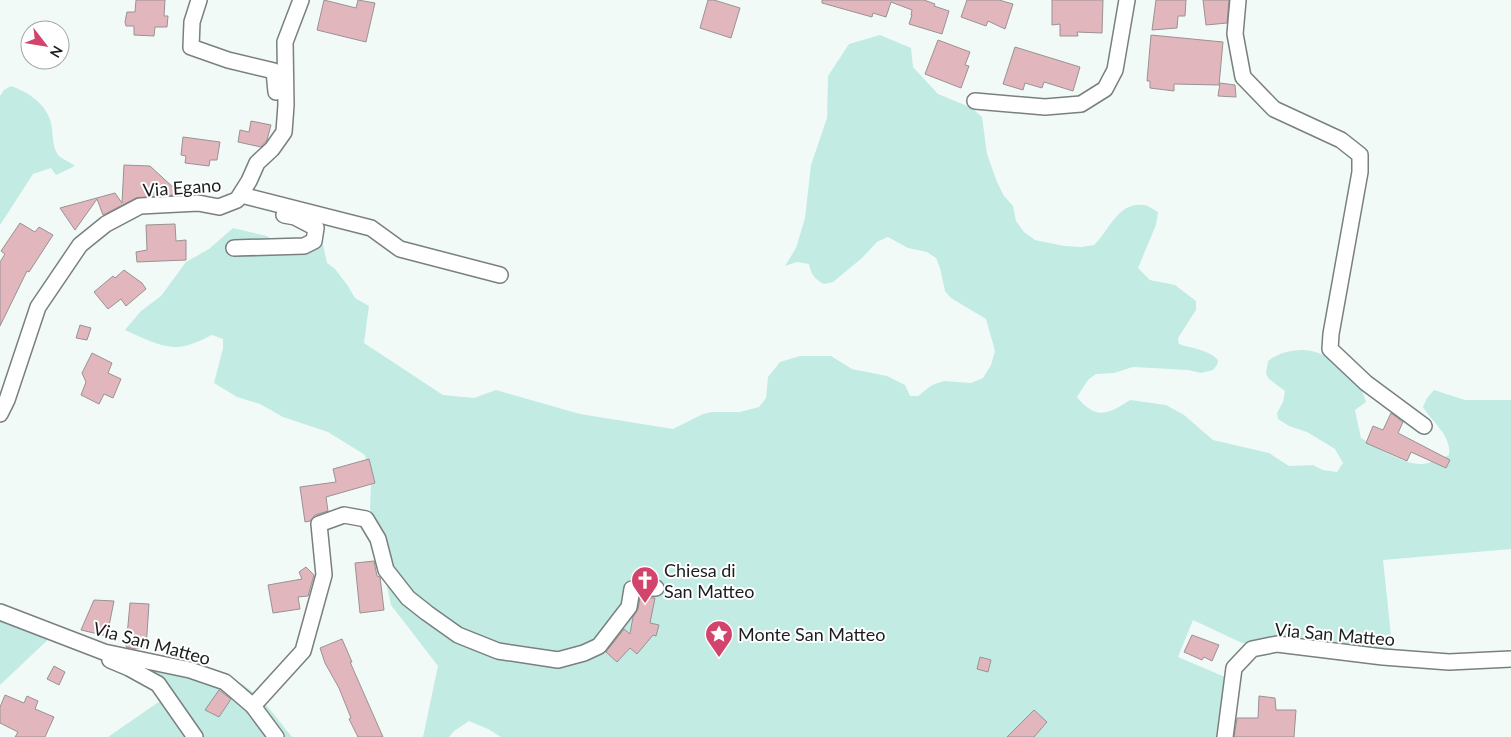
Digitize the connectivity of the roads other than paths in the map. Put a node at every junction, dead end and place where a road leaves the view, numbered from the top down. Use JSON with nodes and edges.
{"nodes":[{"id":1,"x":198,"y":0,"type":"edge"},
{"id":2,"x":301,"y":0,"type":"edge"},
{"id":3,"x":1127,"y":0,"type":"edge"},
{"id":4,"x":1238,"y":0,"type":"edge"},
{"id":5,"x":975,"y":101,"type":"dead end"},
{"id":6,"x":285,"y":118,"type":"junction"},
{"id":7,"x":239,"y":197,"type":"junction"},
{"id":8,"x":234,"y":248,"type":"dead end"},
{"id":9,"x":500,"y":275,"type":"dead end"},
{"id":10,"x":0,"y":414,"type":"edge"},
{"id":11,"x":1424,"y":426,"type":"dead end"},
{"id":12,"x":656,"y":588,"type":"dead end"},
{"id":13,"x":0,"y":612,"type":"edge"},
{"id":14,"x":104,"y":652,"type":"junction"},
{"id":15,"x":1511,"y":659,"type":"edge"},
{"id":16,"x":253,"y":706,"type":"junction"},
{"id":17,"x":195,"y":737,"type":"edge"},
{"id":18,"x":276,"y":737,"type":"edge"},
{"id":19,"x":1225,"y":737,"type":"edge"}],
"edges":[{"from":1,"to":6,"type":"street"},
{"from":2,"to":6,"type":"street","name":"Via Egano"},
{"from":3,"to":5,"type":"street"},
{"from":4,"to":11,"type":"street"},
{"from":6,"to":7,"type":"street","name":"Via Egano"},
{"from":7,"to":8,"type":"street"},
{"from":7,"to":9,"type":"street"},
{"from":7,"to":10,"type":"street","name":"Via Egano"},
{"from":12,"to":16,"type":"street"},
{"from":13,"to":14,"type":"street","name":"Via San Matteo"},
{"from":14,"to":16,"type":"street","name":"Via San Matteo"},
{"from":14,"to":17,"type":"street"},
{"from":15,"to":19,"type":"street","name":"Via San Matteo"},
{"from":16,"to":18,"type":"street","name":"Via San Matteo"}]}
